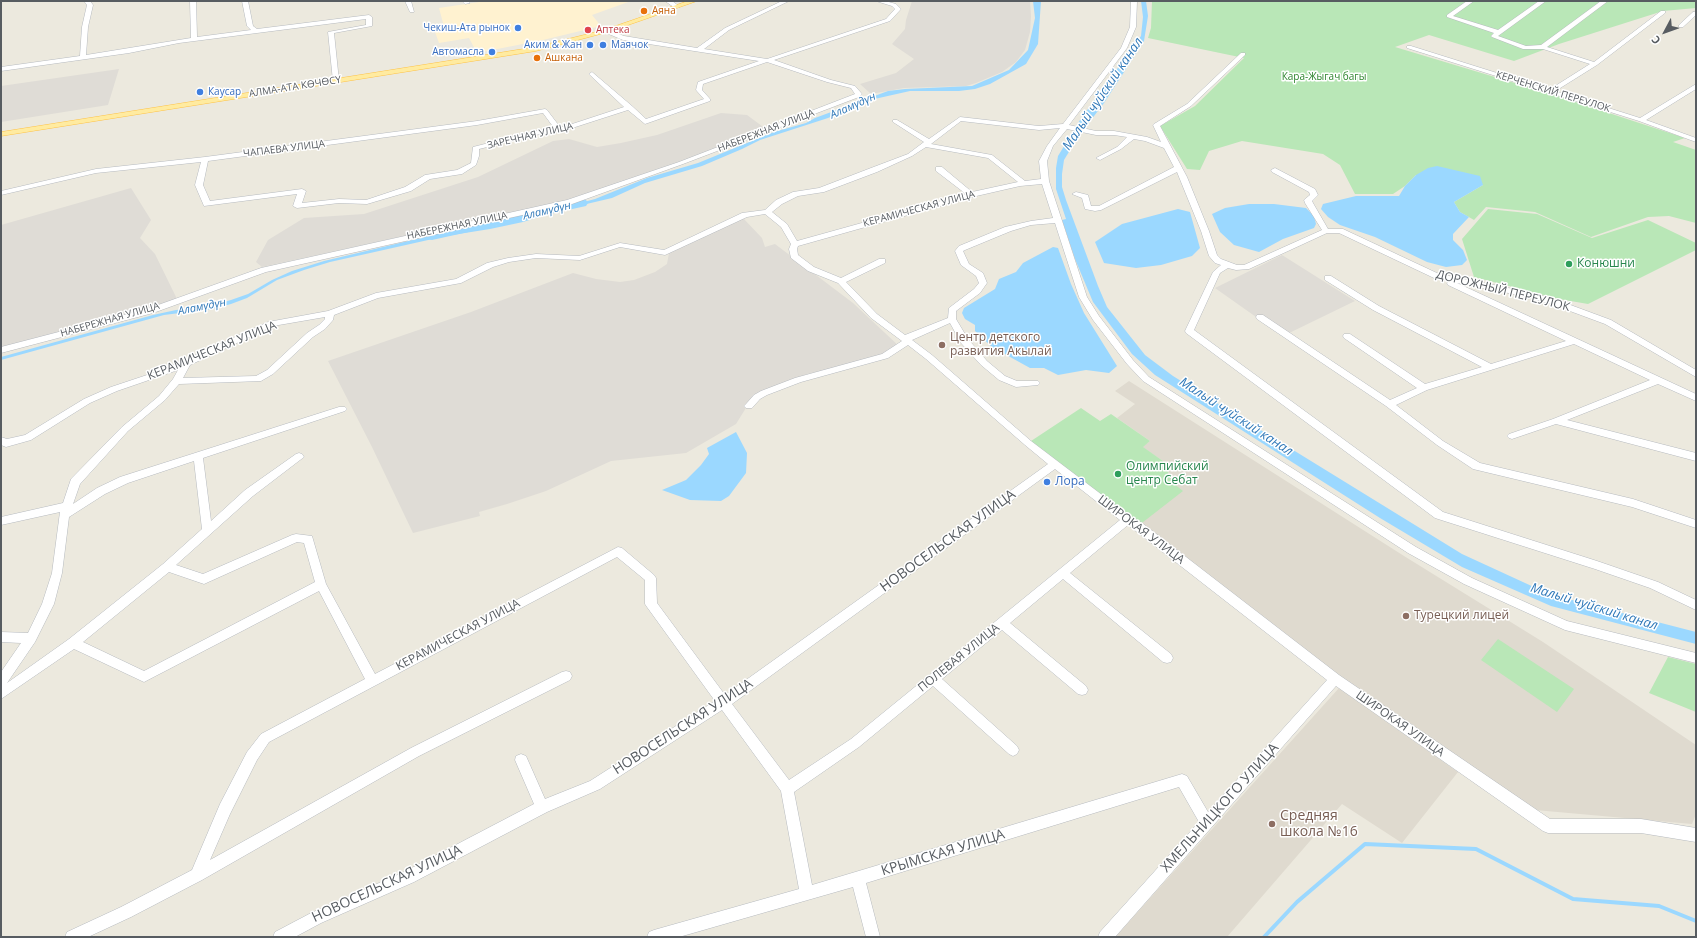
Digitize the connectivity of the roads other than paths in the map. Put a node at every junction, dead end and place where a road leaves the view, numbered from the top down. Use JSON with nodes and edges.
{"nodes":[{"id":1,"x":87,"y":1,"type":"edge"},
{"id":2,"x":193,"y":1,"type":"edge"},
{"id":3,"x":245,"y":1,"type":"edge"},
{"id":4,"x":408,"y":1,"type":"edge"},
{"id":5,"x":668,"y":1,"type":"edge"},
{"id":6,"x":694,"y":1,"type":"edge"},
{"id":7,"x":786,"y":1,"type":"edge"},
{"id":8,"x":879,"y":1,"type":"edge"},
{"id":9,"x":1134,"y":1,"type":"edge"},
{"id":10,"x":1471,"y":1,"type":"edge"},
{"id":11,"x":1543,"y":1,"type":"edge"},
{"id":12,"x":1605,"y":1,"type":"edge"},
{"id":13,"x":677,"y":7,"type":"junction"},
{"id":14,"x":412,"y":11,"type":"dead end"},
{"id":15,"x":1663,"y":12,"type":"dead end"},
{"id":16,"x":1695,"y":13,"type":"dead end"},
{"id":17,"x":1681,"y":26,"type":"dead end"},
{"id":18,"x":255,"y":30,"type":"junction"},
{"id":19,"x":606,"y":31,"type":"junction"},
{"id":20,"x":1497,"y":32,"type":"junction"},
{"id":21,"x":194,"y":39,"type":"junction"},
{"id":22,"x":1408,"y":47,"type":"dead end"},
{"id":23,"x":1543,"y":47,"type":"junction"},
{"id":24,"x":698,"y":50,"type":"junction"},
{"id":25,"x":1243,"y":54,"type":"dead end"},
{"id":26,"x":743,"y":56,"type":"junction"},
{"id":27,"x":83,"y":58,"type":"junction"},
{"id":28,"x":770,"y":60,"type":"junction"},
{"id":29,"x":1595,"y":64,"type":"junction"},
{"id":30,"x":749,"y":67,"type":"junction"},
{"id":31,"x":1,"y":69,"type":"edge"},
{"id":32,"x":592,"y":74,"type":"dead end"},
{"id":33,"x":336,"y":81,"type":"junction"},
{"id":34,"x":1696,"y":86,"type":"edge"},
{"id":35,"x":1555,"y":93,"type":"junction"},
{"id":36,"x":630,"y":107,"type":"junction"},
{"id":37,"x":1641,"y":120,"type":"junction"},
{"id":38,"x":895,"y":121,"type":"dead end"},
{"id":39,"x":1068,"y":126,"type":"junction"},
{"id":40,"x":558,"y":129,"type":"junction"},
{"id":41,"x":1,"y":134,"type":"edge"},
{"id":42,"x":1132,"y":137,"type":"junction"},
{"id":43,"x":1696,"y":140,"type":"edge"},
{"id":44,"x":927,"y":144,"type":"junction"},
{"id":45,"x":1166,"y":146,"type":"junction"},
{"id":46,"x":1100,"y":158,"type":"dead end"},
{"id":47,"x":205,"y":159,"type":"junction"},
{"id":48,"x":1178,"y":168,"type":"junction"},
{"id":49,"x":939,"y":169,"type":"dead end"},
{"id":50,"x":1275,"y":170,"type":"dead end"},
{"id":51,"x":1045,"y":182,"type":"junction"},
{"id":52,"x":1023,"y":183,"type":"junction"},
{"id":53,"x":1,"y":193,"type":"edge"},
{"id":54,"x":1076,"y":194,"type":"dead end"},
{"id":55,"x":971,"y":195,"type":"junction"},
{"id":56,"x":767,"y":212,"type":"junction"},
{"id":57,"x":1058,"y":220,"type":"junction"},
{"id":58,"x":1326,"y":231,"type":"junction"},
{"id":59,"x":795,"y":244,"type":"junction"},
{"id":60,"x":882,"y":261,"type":"dead end"},
{"id":61,"x":1226,"y":266,"type":"junction"},
{"id":62,"x":1437,"y":276,"type":"junction"},
{"id":63,"x":1328,"y":278,"type":"dead end"},
{"id":64,"x":841,"y":281,"type":"junction"},
{"id":65,"x":330,"y":313,"type":"junction"},
{"id":66,"x":1260,"y":317,"type":"dead end"},
{"id":67,"x":952,"y":320,"type":"junction"},
{"id":68,"x":1347,"y":336,"type":"dead end"},
{"id":69,"x":907,"y":340,"type":"junction"},
{"id":70,"x":1575,"y":341,"type":"junction"},
{"id":71,"x":1,"y":350,"type":"edge"},
{"id":72,"x":186,"y":363,"type":"junction"},
{"id":73,"x":1490,"y":367,"type":"junction"},
{"id":74,"x":1696,"y":374,"type":"edge"},
{"id":75,"x":1658,"y":380,"type":"junction"},
{"id":76,"x":177,"y":381,"type":"junction"},
{"id":77,"x":1035,"y":383,"type":"dead end"},
{"id":78,"x":1424,"y":388,"type":"junction"},
{"id":79,"x":1696,"y":398,"type":"edge"},
{"id":80,"x":1389,"y":404,"type":"junction"},
{"id":81,"x":749,"y":406,"type":"dead end"},
{"id":82,"x":342,"y":410,"type":"dead end"},
{"id":83,"x":1556,"y":421,"type":"junction"},
{"id":84,"x":1512,"y":436,"type":"dead end"},
{"id":85,"x":1,"y":441,"type":"edge"},
{"id":86,"x":299,"y":456,"type":"dead end"},
{"id":87,"x":198,"y":457,"type":"junction"},
{"id":88,"x":1696,"y":457,"type":"edge"},
{"id":89,"x":1055,"y":464,"type":"junction"},
{"id":90,"x":66,"y":511,"type":"junction"},
{"id":91,"x":1,"y":520,"type":"edge"},
{"id":92,"x":1127,"y":520,"type":"junction"},
{"id":93,"x":1696,"y":524,"type":"edge"},
{"id":94,"x":207,"y":531,"type":"junction"},
{"id":95,"x":167,"y":567,"type":"junction"},
{"id":96,"x":1063,"y":573,"type":"junction"},
{"id":97,"x":321,"y":584,"type":"junction"},
{"id":98,"x":1696,"y":605,"type":"edge"},
{"id":99,"x":1002,"y":623,"type":"junction"},
{"id":100,"x":1,"y":637,"type":"edge"},
{"id":101,"x":31,"y":638,"type":"junction"},
{"id":102,"x":73,"y":642,"type":"junction"},
{"id":103,"x":1167,"y":658,"type":"dead end"},
{"id":104,"x":1696,"y":658,"type":"edge"},
{"id":105,"x":566,"y":676,"type":"dead end"},
{"id":106,"x":934,"y":679,"type":"junction"},
{"id":107,"x":1335,"y":679,"type":"junction"},
{"id":108,"x":372,"y":681,"type":"junction"},
{"id":109,"x":1,"y":682,"type":"edge"},
{"id":110,"x":1082,"y":690,"type":"dead end"},
{"id":111,"x":1,"y":694,"type":"edge"},
{"id":112,"x":723,"y":703,"type":"junction"},
{"id":113,"x":1013,"y":750,"type":"dead end"},
{"id":114,"x":520,"y":760,"type":"dead end"},
{"id":115,"x":787,"y":789,"type":"junction"},
{"id":116,"x":542,"y":807,"type":"junction"},
{"id":117,"x":1208,"y":824,"type":"junction"},
{"id":118,"x":1696,"y":835,"type":"edge"},
{"id":119,"x":197,"y":875,"type":"junction"},
{"id":120,"x":858,"y":879,"type":"junction"},
{"id":121,"x":807,"y":894,"type":"junction"},
{"id":122,"x":72,"y":937,"type":"edge"},
{"id":123,"x":280,"y":937,"type":"edge"},
{"id":124,"x":654,"y":937,"type":"edge"},
{"id":125,"x":873,"y":937,"type":"edge"},
{"id":126,"x":1105,"y":937,"type":"edge"}],
"edges":[{"from":1,"to":27,"type":"street"},
{"from":2,"to":21,"type":"street"},
{"from":3,"to":18,"type":"street"},
{"from":4,"to":14,"type":"street"},
{"from":5,"to":13,"type":"street"},
{"from":6,"to":13,"type":"main road","name":"АЛМА-АТА КӨЧӨСҮ"},
{"from":7,"to":24,"type":"street"},
{"from":8,"to":28,"type":"street","name":"НАБЕРЕЖНАЯ УЛИЦА"},
{"from":9,"to":39,"type":"street"},
{"from":10,"to":20,"type":"street"},
{"from":11,"to":20,"type":"street"},
{"from":12,"to":23,"type":"street"},
{"from":13,"to":19,"type":"main road","name":"АЛМА-АТА КӨЧӨСҮ"},
{"from":15,"to":29,"type":"street"},
{"from":16,"to":17,"type":"street"},
{"from":18,"to":21,"type":"street"},
{"from":18,"to":33,"type":"street"},
{"from":19,"to":24,"type":"street","name":"НАБЕРЕЖНАЯ УЛИЦА"},
{"from":19,"to":33,"type":"main road","name":"АЛМА-АТА КӨЧӨСҮ"},
{"from":20,"to":23,"type":"street"},
{"from":21,"to":27,"type":"street"},
{"from":22,"to":35,"type":"street","name":"КЕРЧЕНСКИЙ ПЕРЕУЛОК"},
{"from":23,"to":29,"type":"street"},
{"from":24,"to":26,"type":"street","name":"НАБЕРЕЖНАЯ УЛИЦА"},
{"from":25,"to":45,"type":"street"},
{"from":26,"to":28,"type":"street","name":"НАБЕРЕЖНАЯ УЛИЦА"},
{"from":26,"to":30,"type":"street"},
{"from":27,"to":31,"type":"street"},
{"from":28,"to":30,"type":"street"},
{"from":28,"to":71,"type":"street","name":"НАБЕРЕЖНАЯ УЛИЦА"},
{"from":29,"to":35,"type":"street"},
{"from":30,"to":36,"type":"street"},
{"from":32,"to":36,"type":"street"},
{"from":33,"to":41,"type":"main road","name":"АЛМА-АТА КӨЧӨСҮ"},
{"from":34,"to":37,"type":"street"},
{"from":35,"to":37,"type":"street","name":"КЕРЧЕНСКИЙ ПЕРЕУЛОК"},
{"from":36,"to":40,"type":"street","name":"ЗАРЕЧНАЯ УЛИЦА"},
{"from":37,"to":43,"type":"street","name":"КЕРЧЕНСКИЙ ПЕРЕУЛОК"},
{"from":38,"to":44,"type":"street"},
{"from":39,"to":42,"type":"street","name":"КЕРАМИЧЕСКАЯ УЛИЦА"},
{"from":39,"to":44,"type":"street","name":"КЕРАМИЧЕСКАЯ УЛИЦА"},
{"from":39,"to":51,"type":"street"},
{"from":40,"to":47,"type":"street","name":"ЧАПАЕВА УЛИЦА"},
{"from":40,"to":47,"type":"street","name":"ЗАРЕЧНАЯ УЛИЦА"},
{"from":42,"to":45,"type":"street","name":"КЕРАМИЧЕСКАЯ УЛИЦА"},
{"from":42,"to":46,"type":"street"},
{"from":44,"to":52,"type":"street"},
{"from":44,"to":56,"type":"street","name":"КЕРАМИЧЕСКАЯ УЛИЦА"},
{"from":45,"to":48,"type":"street"},
{"from":47,"to":53,"type":"street","name":"ЧАПАЕВА УЛИЦА"},
{"from":48,"to":54,"type":"street"},
{"from":48,"to":61,"type":"street"},
{"from":49,"to":55,"type":"street"},
{"from":50,"to":58,"type":"street"},
{"from":51,"to":52,"type":"street","name":"КЕРАМИЧЕСКАЯ УЛИЦА"},
{"from":51,"to":57,"type":"street"},
{"from":52,"to":55,"type":"street","name":"КЕРАМИЧЕСКАЯ УЛИЦА"},
{"from":55,"to":59,"type":"street","name":"КЕРАМИЧЕСКАЯ УЛИЦА"},
{"from":56,"to":59,"type":"street","name":"ШИРОКАЯ УЛИЦА"},
{"from":56,"to":65,"type":"street","name":"КЕРАМИЧЕСКАЯ УЛИЦА"},
{"from":57,"to":67,"type":"street"},
{"from":57,"to":104,"type":"street"},
{"from":58,"to":61,"type":"street"},
{"from":58,"to":62,"type":"street","name":"ДОРОЖНЫЙ ПЕРЕУЛОК"},
{"from":59,"to":64,"type":"street","name":"ШИРОКАЯ УЛИЦА"},
{"from":60,"to":64,"type":"street"},
{"from":61,"to":98,"type":"street"},
{"from":62,"to":70,"type":"street"},
{"from":62,"to":74,"type":"street","name":"ДОРОЖНЫЙ ПЕРЕУЛОК"},
{"from":63,"to":73,"type":"street"},
{"from":64,"to":69,"type":"street","name":"ШИРОКАЯ УЛИЦА"},
{"from":65,"to":72,"type":"street","name":"КЕРАМИЧЕСКАЯ УЛИЦА"},
{"from":65,"to":76,"type":"street"},
{"from":66,"to":80,"type":"street"},
{"from":67,"to":69,"type":"street"},
{"from":67,"to":77,"type":"street"},
{"from":68,"to":78,"type":"street"},
{"from":69,"to":81,"type":"street"},
{"from":69,"to":89,"type":"street","name":"ШИРОКАЯ УЛИЦА"},
{"from":70,"to":73,"type":"street"},
{"from":70,"to":75,"type":"street"},
{"from":72,"to":76,"type":"street"},
{"from":72,"to":85,"type":"street","name":"КЕРАМИЧЕСКАЯ УЛИЦА"},
{"from":73,"to":78,"type":"street"},
{"from":75,"to":79,"type":"street"},
{"from":75,"to":83,"type":"street"},
{"from":76,"to":90,"type":"street"},
{"from":78,"to":80,"type":"street"},
{"from":80,"to":93,"type":"street"},
{"from":82,"to":87,"type":"street"},
{"from":83,"to":84,"type":"street"},
{"from":83,"to":88,"type":"street"},
{"from":86,"to":94,"type":"street"},
{"from":87,"to":90,"type":"street"},
{"from":87,"to":94,"type":"street"},
{"from":89,"to":92,"type":"street","name":"ШИРОКАЯ УЛИЦА"},
{"from":89,"to":112,"type":"street","name":"НОВОСЕЛЬСКАЯ УЛИЦА"},
{"from":90,"to":91,"type":"street"},
{"from":90,"to":101,"type":"street"},
{"from":92,"to":96,"type":"street","name":"ПОЛЕВАЯ УЛИЦА"},
{"from":92,"to":107,"type":"street","name":"ШИРОКАЯ УЛИЦА"},
{"from":94,"to":95,"type":"street"},
{"from":95,"to":97,"type":"street"},
{"from":95,"to":102,"type":"street"},
{"from":96,"to":99,"type":"street","name":"ПОЛЕВАЯ УЛИЦА"},
{"from":96,"to":103,"type":"street"},
{"from":97,"to":102,"type":"street"},
{"from":97,"to":108,"type":"street"},
{"from":99,"to":106,"type":"street","name":"ПОЛЕВАЯ УЛИЦА"},
{"from":99,"to":110,"type":"street"},
{"from":100,"to":101,"type":"street"},
{"from":101,"to":109,"type":"street"},
{"from":102,"to":111,"type":"street"},
{"from":105,"to":119,"type":"street"},
{"from":106,"to":113,"type":"street"},
{"from":106,"to":115,"type":"street","name":"ПОЛЕВАЯ УЛИЦА"},
{"from":107,"to":117,"type":"street","name":"ХМЕЛЬНИЦКОГО УЛИЦА"},
{"from":107,"to":118,"type":"street","name":"ШИРОКАЯ УЛИЦА"},
{"from":108,"to":112,"type":"street","name":"КЕРАМИЧЕСКАЯ УЛИЦА"},
{"from":108,"to":119,"type":"street","name":"КЕРАМИЧЕСКАЯ УЛИЦА"},
{"from":112,"to":115,"type":"street"},
{"from":112,"to":116,"type":"street","name":"НОВОСЕЛЬСКАЯ УЛИЦА"},
{"from":114,"to":116,"type":"street"},
{"from":115,"to":121,"type":"street"},
{"from":116,"to":123,"type":"street","name":"НОВОСЕЛЬСКАЯ УЛИЦА"},
{"from":117,"to":120,"type":"street","name":"КРЫМСКАЯ УЛИЦА"},
{"from":117,"to":126,"type":"street","name":"ХМЕЛЬНИЦКОГО УЛИЦА"},
{"from":119,"to":122,"type":"street"},
{"from":120,"to":121,"type":"street","name":"КРЫМСКАЯ УЛИЦА"},
{"from":120,"to":125,"type":"street"},
{"from":121,"to":124,"type":"street","name":"КРЫМСКАЯ УЛИЦА"}]}
